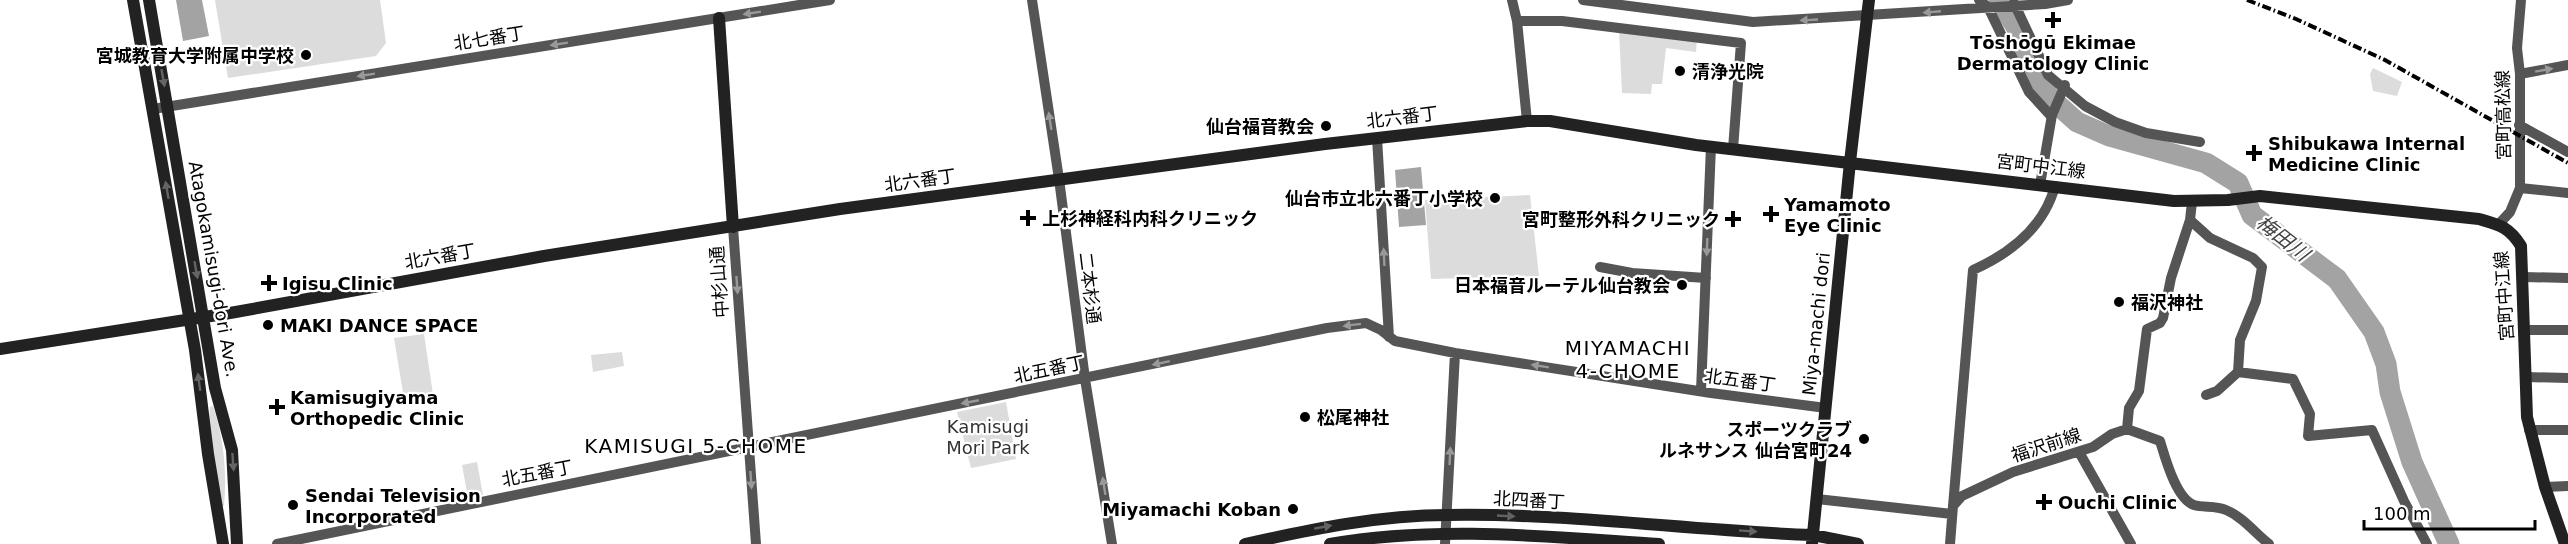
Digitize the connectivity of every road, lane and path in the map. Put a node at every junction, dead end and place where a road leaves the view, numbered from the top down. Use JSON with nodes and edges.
{"nodes":[{"id":1,"x":134,"y":0,"type":"edge"},
{"id":2,"x":149,"y":0,"type":"edge"},
{"id":3,"x":830,"y":0,"type":"edge"},
{"id":4,"x":1032,"y":0,"type":"edge"},
{"id":5,"x":1512,"y":0,"type":"edge"},
{"id":6,"x":1583,"y":0,"type":"edge"},
{"id":7,"x":1869,"y":0,"type":"edge"},
{"id":8,"x":2068,"y":0,"type":"edge"},
{"id":9,"x":2521,"y":0,"type":"edge"},
{"id":10,"x":2014,"y":4,"type":"edge"},
{"id":11,"x":1986,"y":5,"type":"edge"},
{"id":12,"x":1867,"y":17,"type":"junction"},
{"id":13,"x":719,"y":18,"type":"junction"},
{"id":14,"x":1517,"y":21,"type":"junction"},
{"id":15,"x":2568,"y":65,"type":"edge"},
{"id":16,"x":2520,"y":74,"type":"junction"},
{"id":17,"x":2065,"y":85,"type":"dead end"},
{"id":18,"x":168,"y":107,"type":"junction"},
{"id":19,"x":153,"y":109,"type":"junction"},
{"id":20,"x":2052,"y":116,"type":"junction"},
{"id":21,"x":1527,"y":121,"type":"junction"},
{"id":22,"x":2519,"y":125,"type":"junction"},
{"id":23,"x":1377,"y":138,"type":"junction"},
{"id":24,"x":2200,"y":142,"type":"dead end"},
{"id":25,"x":1711,"y":146,"type":"junction"},
{"id":26,"x":1733,"y":149,"type":"junction"},
{"id":27,"x":2568,"y":152,"type":"edge"},
{"id":28,"x":1850,"y":162,"type":"junction"},
{"id":29,"x":1059,"y":179,"type":"junction"},
{"id":30,"x":2040,"y":184,"type":"junction"},
{"id":31,"x":2055,"y":186,"type":"junction"},
{"id":32,"x":2520,"y":189,"type":"junction"},
{"id":33,"x":2568,"y":193,"type":"edge"},
{"id":34,"x":2192,"y":202,"type":"junction"},
{"id":35,"x":2190,"y":220,"type":"junction"},
{"id":36,"x":2499,"y":224,"type":"junction"},
{"id":37,"x":733,"y":227,"type":"junction"},
{"id":38,"x":1600,"y":267,"type":"dead end"},
{"id":39,"x":1706,"y":278,"type":"junction"},
{"id":40,"x":2524,"y":278,"type":"junction"},
{"id":41,"x":2568,"y":278,"type":"edge"},
{"id":42,"x":204,"y":316,"type":"junction"},
{"id":43,"x":189,"y":319,"type":"junction"},
{"id":44,"x":2525,"y":330,"type":"junction"},
{"id":45,"x":2568,"y":330,"type":"edge"},
{"id":46,"x":1389,"y":337,"type":"junction"},
{"id":47,"x":0,"y":349,"type":"edge"},
{"id":48,"x":1455,"y":353,"type":"junction"},
{"id":49,"x":2238,"y":372,"type":"junction"},
{"id":50,"x":2526,"y":377,"type":"junction"},
{"id":51,"x":2568,"y":378,"type":"edge"},
{"id":52,"x":1085,"y":379,"type":"junction"},
{"id":53,"x":1701,"y":391,"type":"junction"},
{"id":54,"x":2206,"y":394,"type":"dead end"},
{"id":55,"x":1826,"y":408,"type":"junction"},
{"id":56,"x":2127,"y":429,"type":"junction"},
{"id":57,"x":2529,"y":430,"type":"junction"},
{"id":58,"x":2568,"y":430,"type":"edge"},
{"id":59,"x":749,"y":447,"type":"junction"},
{"id":60,"x":2079,"y":452,"type":"junction"},
{"id":61,"x":2568,"y":486,"type":"edge"},
{"id":62,"x":2545,"y":487,"type":"junction"},
{"id":63,"x":1817,"y":499,"type":"junction"},
{"id":64,"x":1953,"y":510,"type":"junction"},
{"id":65,"x":1447,"y":514,"type":"junction"},
{"id":66,"x":1445,"y":539,"type":"edge"},
{"id":67,"x":1813,"y":540,"type":"edge"},
{"id":68,"x":223,"y":544,"type":"edge"},
{"id":69,"x":237,"y":544,"type":"edge"},
{"id":70,"x":278,"y":544,"type":"edge"},
{"id":71,"x":756,"y":544,"type":"edge"},
{"id":72,"x":1112,"y":544,"type":"edge"},
{"id":73,"x":1245,"y":544,"type":"edge"},
{"id":74,"x":1330,"y":544,"type":"edge"},
{"id":75,"x":1659,"y":544,"type":"edge"},
{"id":76,"x":1858,"y":544,"type":"edge"},
{"id":77,"x":1950,"y":544,"type":"edge"},
{"id":78,"x":2131,"y":544,"type":"edge"},
{"id":79,"x":2269,"y":544,"type":"edge"},
{"id":80,"x":2427,"y":544,"type":"edge"},
{"id":81,"x":2565,"y":544,"type":"edge"}],
"edges":[{"from":1,"to":19,"type":"street","name":"Atagokamisugi-dori Ave."},
{"from":2,"to":18,"type":"street","name":"Atagokamisugi-dori Ave.","one_way":true},
{"from":3,"to":13,"type":"street","name":"北七番丁","one_way":true},
{"from":29,"to":4,"type":"street","name":"二本杉通","one_way":true},
{"from":5,"to":14,"type":"street"},
{"from":12,"to":6,"type":"street","one_way":true},
{"from":7,"to":12,"type":"street","name":"Miya-machi dori"},
{"from":8,"to":10,"type":"street"},
{"from":9,"to":16,"type":"street","name":"宮町高松線"},
{"from":10,"to":11,"type":"street"},
{"from":10,"to":24,"type":"street"},
{"from":11,"to":12,"type":"street","one_way":true},
{"from":11,"to":20,"type":"street"},
{"from":12,"to":28,"type":"street","name":"Miya-machi dori"},
{"from":13,"to":18,"type":"street","name":"北七番丁","one_way":true},
{"from":13,"to":37,"type":"street","name":"中杉山通"},
{"from":14,"to":21,"type":"street"},
{"from":14,"to":26,"type":"street"},
{"from":16,"to":15,"type":"street","one_way":true},
{"from":16,"to":22,"type":"street","name":"宮町高松線"},
{"from":17,"to":20,"type":"street","bridge":true},
{"from":18,"to":19,"type":"street","name":"北七番丁"},
{"from":18,"to":42,"type":"street","name":"Atagokamisugi-dori Ave.","one_way":true},
{"from":43,"to":19,"type":"street","name":"Atagokamisugi-dori Ave.","one_way":true},
{"from":20,"to":30,"type":"street"},
{"from":21,"to":23,"type":"street","name":"北六番丁"},
{"from":21,"to":25,"type":"street","name":"北六番丁"},
{"from":22,"to":27,"type":"street"},
{"from":22,"to":32,"type":"street","name":"宮町高松線"},
{"from":23,"to":29,"type":"street","name":"北六番丁"},
{"from":46,"to":23,"type":"street","one_way":true},
{"from":25,"to":26,"type":"street","name":"北六番丁"},
{"from":25,"to":39,"type":"street","one_way":true},
{"from":26,"to":28,"type":"street","name":"北六番丁"},
{"from":28,"to":30,"type":"street","name":"宮町中江線"},
{"from":28,"to":55,"type":"street","name":"Miya-machi dori"},
{"from":29,"to":37,"type":"street","name":"北六番丁"},
{"from":29,"to":52,"type":"street","name":"二本杉通"},
{"from":30,"to":31,"type":"street","name":"宮町中江線"},
{"from":31,"to":34,"type":"street","name":"宮町中江線"},
{"from":31,"to":64,"type":"street"},
{"from":32,"to":33,"type":"street"},
{"from":32,"to":36,"type":"street","name":"宮町高松線"},
{"from":34,"to":35,"type":"street"},
{"from":34,"to":36,"type":"street","name":"宮町中江線"},
{"from":35,"to":49,"type":"street"},
{"from":35,"to":56,"type":"street"},
{"from":36,"to":40,"type":"street","name":"宮町中江線"},
{"from":37,"to":42,"type":"street","name":"北六番丁"},
{"from":37,"to":59,"type":"street","name":"中杉山通","one_way":true},
{"from":38,"to":39,"type":"street"},
{"from":39,"to":53,"type":"street"},
{"from":40,"to":41,"type":"street"},
{"from":40,"to":44,"type":"street","name":"宮町中江線"},
{"from":42,"to":43,"type":"street","name":"北六番丁"},
{"from":42,"to":69,"type":"street","name":"Atagokamisugi-dori Ave.","one_way":true},
{"from":43,"to":47,"type":"street","name":"北六番丁"},
{"from":68,"to":43,"type":"street","name":"Atagokamisugi-dori Ave.","one_way":true},
{"from":44,"to":45,"type":"street"},
{"from":44,"to":50,"type":"street","name":"宮町中江線"},
{"from":46,"to":48,"type":"street","name":"北五番丁"},
{"from":46,"to":52,"type":"street","name":"北五番丁","one_way":true},
{"from":53,"to":48,"type":"street","name":"北五番丁","one_way":true},
{"from":65,"to":48,"type":"street","one_way":true},
{"from":49,"to":54,"type":"street"},
{"from":49,"to":80,"type":"street"},
{"from":50,"to":51,"type":"street"},
{"from":50,"to":57,"type":"street","name":"宮町中江線"},
{"from":52,"to":59,"type":"street","name":"北五番丁","one_way":true},
{"from":72,"to":52,"type":"street","name":"二本杉通","one_way":true},
{"from":53,"to":55,"type":"street","name":"北五番丁"},
{"from":55,"to":63,"type":"street","name":"Miya-machi dori"},
{"from":56,"to":60,"type":"street","name":"福沢前線"},
{"from":56,"to":79,"type":"street"},
{"from":57,"to":58,"type":"street"},
{"from":57,"to":62,"type":"street","name":"宮町中江線"},
{"from":59,"to":70,"type":"street","name":"北五番丁"},
{"from":59,"to":71,"type":"street","name":"中杉山通","one_way":true},
{"from":60,"to":64,"type":"street","name":"福沢前線"},
{"from":60,"to":78,"type":"street"},
{"from":61,"to":62,"type":"street"},
{"from":62,"to":81,"type":"street","name":"宮町中江線"},
{"from":63,"to":64,"type":"street"},
{"from":63,"to":67,"type":"street","name":"Miya-machi dori"},
{"from":64,"to":77,"type":"street"},
{"from":65,"to":66,"type":"street"},
{"from":65,"to":67,"type":"street","name":"北四番丁","one_way":true},
{"from":73,"to":65,"type":"street","name":"北四番丁","one_way":true},
{"from":66,"to":74,"type":"street","name":"北四番丁"},
{"from":66,"to":75,"type":"street","name":"北四番丁"},
{"from":67,"to":76,"type":"street","name":"北四番丁"}]}
